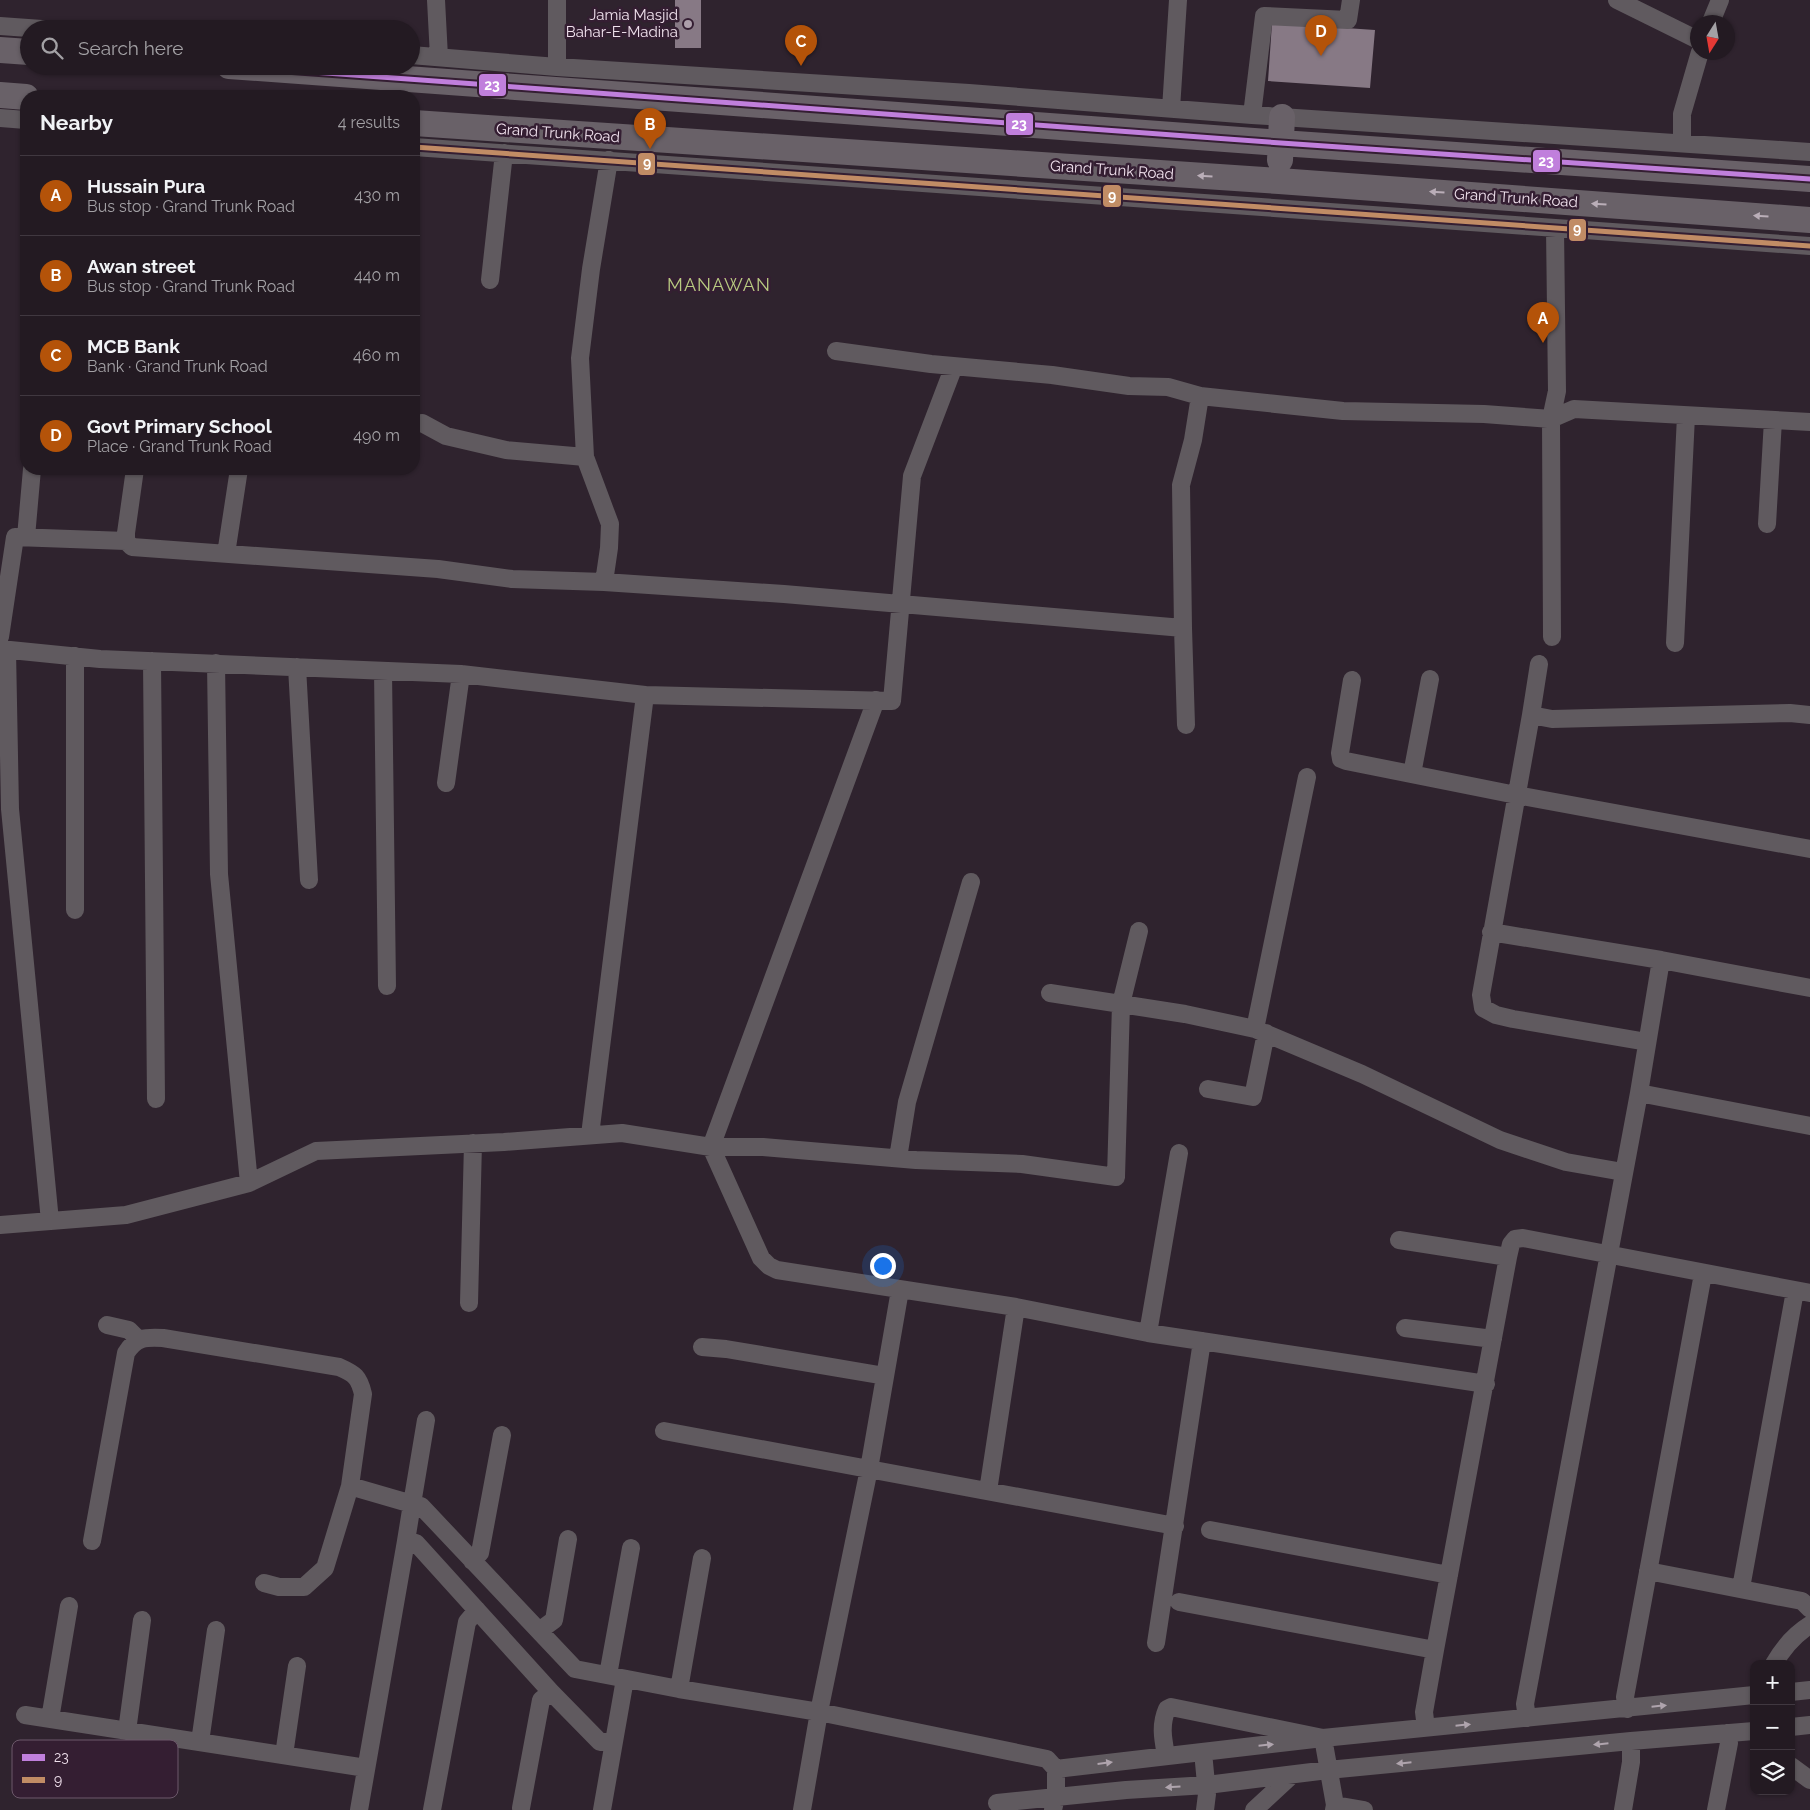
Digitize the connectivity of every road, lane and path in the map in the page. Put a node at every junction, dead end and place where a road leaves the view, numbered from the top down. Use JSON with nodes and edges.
{"nodes":[{"id":1,"x":436,"y":0,"type":"edge"},
{"id":2,"x":557,"y":0,"type":"edge"},
{"id":3,"x":1178,"y":0,"type":"edge"},
{"id":4,"x":1351,"y":0,"type":"edge"},
{"id":5,"x":1617,"y":0,"type":"edge"},
{"id":6,"x":1720,"y":0,"type":"edge"},
{"id":7,"x":1714,"y":15,"type":"edge"},
{"id":8,"x":0,"y":26,"type":"edge"},
{"id":9,"x":20,"y":27,"type":"edge"},
{"id":10,"x":1690,"y":36,"type":"edge"},
{"id":11,"x":0,"y":50,"type":"edge"},
{"id":12,"x":20,"y":51,"type":"edge"},
{"id":13,"x":420,"y":57,"type":"edge"},
{"id":14,"x":439,"y":58,"type":"junction"},
{"id":15,"x":1698,"y":60,"type":"edge"},
{"id":16,"x":556,"y":67,"type":"junction"},
{"id":17,"x":352,"y":75,"type":"edge"},
{"id":18,"x":0,"y":95,"type":"edge"},
{"id":19,"x":20,"y":97,"type":"edge"},
{"id":20,"x":1171,"y":109,"type":"junction"},
{"id":21,"x":1252,"y":115,"type":"junction"},
{"id":22,"x":1282,"y":117,"type":"junction"},
{"id":23,"x":0,"y":118,"type":"edge"},
{"id":24,"x":20,"y":120,"type":"edge"},
{"id":25,"x":420,"y":124,"type":"edge"},
{"id":26,"x":1682,"y":142,"type":"junction"},
{"id":27,"x":532,"y":143,"type":"junction"},
{"id":28,"x":1281,"y":143,"type":"junction"},
{"id":29,"x":420,"y":147,"type":"edge"},
{"id":30,"x":674,"y":152,"type":"junction"},
{"id":31,"x":1810,"y":152,"type":"edge"},
{"id":32,"x":504,"y":153,"type":"junction"},
{"id":33,"x":609,"y":160,"type":"junction"},
{"id":34,"x":1248,"y":179,"type":"junction"},
{"id":35,"x":1810,"y":179,"type":"edge"},
{"id":36,"x":1279,"y":181,"type":"junction"},
{"id":37,"x":1248,"y":206,"type":"junction"},
{"id":38,"x":1810,"y":220,"type":"edge"},
{"id":39,"x":1555,"y":228,"type":"junction"},
{"id":40,"x":1810,"y":246,"type":"edge"},
{"id":41,"x":490,"y":280,"type":"dead end"},
{"id":42,"x":836,"y":351,"type":"dead end"},
{"id":43,"x":954,"y":366,"type":"junction"},
{"id":44,"x":1200,"y":396,"type":"junction"},
{"id":45,"x":1686,"y":416,"type":"junction"},
{"id":46,"x":1551,"y":419,"type":"junction"},
{"id":47,"x":1774,"y":420,"type":"junction"},
{"id":48,"x":1810,"y":422,"type":"edge"},
{"id":49,"x":422,"y":423,"type":"dead end"},
{"id":50,"x":585,"y":457,"type":"junction"},
{"id":51,"x":31,"y":475,"type":"edge"},
{"id":52,"x":134,"y":475,"type":"edge"},
{"id":53,"x":238,"y":475,"type":"edge"},
{"id":54,"x":1768,"y":524,"type":"dead end"},
{"id":55,"x":26,"y":537,"type":"junction"},
{"id":56,"x":126,"y":541,"type":"junction"},
{"id":57,"x":226,"y":554,"type":"junction"},
{"id":58,"x":604,"y":582,"type":"junction"},
{"id":59,"x":900,"y":604,"type":"junction"},
{"id":60,"x":1184,"y":628,"type":"junction"},
{"id":61,"x":1552,"y":637,"type":"dead end"},
{"id":62,"x":1675,"y":643,"type":"dead end"},
{"id":63,"x":2,"y":645,"type":"edge"},
{"id":64,"x":75,"y":656,"type":"junction"},
{"id":65,"x":152,"y":661,"type":"junction"},
{"id":66,"x":216,"y":664,"type":"junction"},
{"id":67,"x":1539,"y":664,"type":"dead end"},
{"id":68,"x":297,"y":667,"type":"junction"},
{"id":69,"x":383,"y":670,"type":"junction"},
{"id":70,"x":461,"y":674,"type":"junction"},
{"id":71,"x":1430,"y":679,"type":"dead end"},
{"id":72,"x":1352,"y":680,"type":"dead end"},
{"id":73,"x":645,"y":695,"type":"junction"},
{"id":74,"x":876,"y":700,"type":"junction"},
{"id":75,"x":1531,"y":715,"type":"junction"},
{"id":76,"x":1810,"y":715,"type":"edge"},
{"id":77,"x":1186,"y":725,"type":"dead end"},
{"id":78,"x":1412,"y":774,"type":"junction"},
{"id":79,"x":1307,"y":777,"type":"dead end"},
{"id":80,"x":446,"y":783,"type":"dead end"},
{"id":81,"x":1516,"y":795,"type":"junction"},
{"id":82,"x":5,"y":809,"type":"edge"},
{"id":83,"x":1810,"y":850,"type":"edge"},
{"id":84,"x":309,"y":880,"type":"dead end"},
{"id":85,"x":971,"y":882,"type":"dead end"},
{"id":86,"x":75,"y":910,"type":"dead end"},
{"id":87,"x":1139,"y":930,"type":"dead end"},
{"id":88,"x":1491,"y":932,"type":"junction"},
{"id":89,"x":1660,"y":960,"type":"junction"},
{"id":90,"x":387,"y":986,"type":"dead end"},
{"id":91,"x":1810,"y":988,"type":"edge"},
{"id":92,"x":1050,"y":994,"type":"dead end"},
{"id":93,"x":1121,"y":1004,"type":"junction"},
{"id":94,"x":1261,"y":1031,"type":"junction"},
{"id":95,"x":1647,"y":1042,"type":"junction"},
{"id":96,"x":1208,"y":1089,"type":"dead end"},
{"id":97,"x":1639,"y":1093,"type":"junction"},
{"id":98,"x":156,"y":1099,"type":"dead end"},
{"id":99,"x":1810,"y":1126,"type":"edge"},
{"id":100,"x":590,"y":1135,"type":"junction"},
{"id":101,"x":473,"y":1143,"type":"junction"},
{"id":102,"x":711,"y":1146,"type":"junction"},
{"id":103,"x":1179,"y":1153,"type":"dead end"},
{"id":104,"x":898,"y":1158,"type":"junction"},
{"id":105,"x":1623,"y":1172,"type":"junction"},
{"id":106,"x":249,"y":1183,"type":"junction"},
{"id":107,"x":50,"y":1221,"type":"junction"},
{"id":108,"x":0,"y":1225,"type":"edge"},
{"id":109,"x":1399,"y":1240,"type":"dead end"},
{"id":110,"x":1608,"y":1255,"type":"junction"},
{"id":111,"x":1508,"y":1257,"type":"junction"},
{"id":112,"x":1703,"y":1274,"type":"junction"},
{"id":113,"x":900,"y":1290,"type":"junction"},
{"id":114,"x":1802,"y":1292,"type":"edge"},
{"id":115,"x":469,"y":1303,"type":"dead end"},
{"id":116,"x":1016,"y":1307,"type":"junction"},
{"id":117,"x":107,"y":1325,"type":"dead end"},
{"id":118,"x":1405,"y":1328,"type":"dead end"},
{"id":119,"x":1148,"y":1333,"type":"junction"},
{"id":120,"x":139,"y":1340,"type":"junction"},
{"id":121,"x":1493,"y":1340,"type":"junction"},
{"id":122,"x":1202,"y":1341,"type":"junction"},
{"id":123,"x":702,"y":1347,"type":"dead end"},
{"id":124,"x":885,"y":1376,"type":"junction"},
{"id":125,"x":1486,"y":1384,"type":"junction"},
{"id":126,"x":426,"y":1420,"type":"dead end"},
{"id":127,"x":664,"y":1431,"type":"dead end"},
{"id":128,"x":502,"y":1435,"type":"dead end"},
{"id":129,"x":869,"y":1469,"type":"junction"},
{"id":130,"x":350,"y":1486,"type":"junction"},
{"id":131,"x":988,"y":1491,"type":"junction"},
{"id":132,"x":412,"y":1504,"type":"junction"},
{"id":133,"x":1175,"y":1526,"type":"junction"},
{"id":134,"x":1210,"y":1530,"type":"dead end"},
{"id":135,"x":568,"y":1538,"type":"dead end"},
{"id":136,"x":92,"y":1541,"type":"dead end"},
{"id":137,"x":406,"y":1541,"type":"junction"},
{"id":138,"x":631,"y":1548,"type":"dead end"},
{"id":139,"x":702,"y":1558,"type":"dead end"},
{"id":140,"x":472,"y":1561,"type":"junction"},
{"id":141,"x":1648,"y":1571,"type":"junction"},
{"id":142,"x":1449,"y":1575,"type":"junction"},
{"id":143,"x":264,"y":1583,"type":"dead end"},
{"id":144,"x":1741,"y":1588,"type":"junction"},
{"id":145,"x":1179,"y":1602,"type":"dead end"},
{"id":146,"x":70,"y":1606,"type":"dead end"},
{"id":147,"x":1810,"y":1609,"type":"edge"},
{"id":148,"x":477,"y":1610,"type":"junction"},
{"id":149,"x":142,"y":1620,"type":"dead end"},
{"id":150,"x":1810,"y":1625,"type":"edge"},
{"id":151,"x":216,"y":1630,"type":"dead end"},
{"id":152,"x":540,"y":1631,"type":"junction"},
{"id":153,"x":1156,"y":1643,"type":"dead end"},
{"id":154,"x":1435,"y":1650,"type":"junction"},
{"id":155,"x":1776,"y":1660,"type":"edge"},
{"id":156,"x":296,"y":1666,"type":"dead end"},
{"id":157,"x":617,"y":1677,"type":"junction"},
{"id":158,"x":679,"y":1689,"type":"junction"},
{"id":159,"x":1810,"y":1690,"type":"edge"},
{"id":160,"x":551,"y":1692,"type":"junction"},
{"id":161,"x":1795,"y":1692,"type":"edge"},
{"id":162,"x":1750,"y":1695,"type":"edge"},
{"id":163,"x":1627,"y":1709,"type":"junction"},
{"id":164,"x":819,"y":1712,"type":"junction"},
{"id":165,"x":25,"y":1715,"type":"dead end"},
{"id":166,"x":1527,"y":1718,"type":"junction"},
{"id":167,"x":50,"y":1719,"type":"junction"},
{"id":168,"x":1810,"y":1725,"type":"edge"},
{"id":169,"x":1795,"y":1727,"type":"edge"},
{"id":170,"x":1426,"y":1728,"type":"junction"},
{"id":171,"x":127,"y":1731,"type":"junction"},
{"id":172,"x":1750,"y":1731,"type":"edge"},
{"id":173,"x":1727,"y":1733,"type":"junction"},
{"id":174,"x":1323,"y":1738,"type":"junction"},
{"id":175,"x":1631,"y":1741,"type":"junction"},
{"id":176,"x":200,"y":1742,"type":"junction"},
{"id":177,"x":614,"y":1742,"type":"junction"},
{"id":178,"x":1203,"y":1752,"type":"junction"},
{"id":179,"x":284,"y":1755,"type":"junction"},
{"id":180,"x":1166,"y":1756,"type":"junction"},
{"id":181,"x":366,"y":1768,"type":"junction"},
{"id":182,"x":1056,"y":1769,"type":"junction"},
{"id":183,"x":1795,"y":1769,"type":"edge"},
{"id":184,"x":1328,"y":1770,"type":"junction"},
{"id":185,"x":1292,"y":1775,"type":"junction"},
{"id":186,"x":1810,"y":1780,"type":"edge"},
{"id":187,"x":1207,"y":1785,"type":"junction"},
{"id":188,"x":997,"y":1803,"type":"dead end"},
{"id":189,"x":1055,"y":1803,"type":"edge"},
{"id":190,"x":1334,"y":1807,"type":"edge"},
{"id":191,"x":521,"y":1808,"type":"dead end"},
{"id":192,"x":359,"y":1810,"type":"edge"},
{"id":193,"x":432,"y":1810,"type":"edge"},
{"id":194,"x":602,"y":1810,"type":"edge"},
{"id":195,"x":802,"y":1810,"type":"edge"},
{"id":196,"x":1205,"y":1810,"type":"edge"},
{"id":197,"x":1254,"y":1810,"type":"edge"},
{"id":198,"x":1364,"y":1810,"type":"edge"},
{"id":199,"x":1623,"y":1810,"type":"edge"},
{"id":200,"x":1716,"y":1810,"type":"edge"}],
"edges":[{"from":1,"to":14,"type":"street"},
{"from":2,"to":16,"type":"street"},
{"from":3,"to":20,"type":"street"},
{"from":4,"to":21,"type":"street"},
{"from":5,"to":10,"type":"street"},
{"from":6,"to":7,"type":"street"},
{"from":8,"to":9,"type":"street"},
{"from":11,"to":12,"type":"highway"},
{"from":13,"to":14,"type":"street"},
{"from":14,"to":16,"type":"street"},
{"from":15,"to":26,"type":"street"},
{"from":16,"to":20,"type":"street"},
{"from":17,"to":28,"type":"highway"},
{"from":18,"to":19,"type":"highway"},
{"from":20,"to":21,"type":"street"},
{"from":21,"to":22,"type":"street"},
{"from":22,"to":26,"type":"street"},
{"from":22,"to":28,"type":"highway"},
{"from":23,"to":24,"type":"street"},
{"from":25,"to":27,"type":"highway","name":"Grand Trunk Road"},
{"from":26,"to":31,"type":"street"},
{"from":27,"to":30,"type":"highway","name":"Grand Trunk Road"},
{"from":27,"to":32,"type":"street"},
{"from":27,"to":33,"type":"street"},
{"from":28,"to":35,"type":"highway"},
{"from":28,"to":36,"type":"highway"},
{"from":29,"to":32,"type":"street"},
{"from":30,"to":33,"type":"street"},
{"from":34,"to":30,"type":"highway","name":"Grand Trunk Road","one_way":true},
{"from":30,"to":37,"type":"street"},
{"from":32,"to":41,"type":"street"},
{"from":33,"to":50,"type":"street"},
{"from":34,"to":36,"type":"highway","name":"Grand Trunk Road"},
{"from":34,"to":37,"type":"street"},
{"from":38,"to":36,"type":"highway","name":"Grand Trunk Road","one_way":true},
{"from":37,"to":39,"type":"street"},
{"from":39,"to":40,"type":"street"},
{"from":39,"to":46,"type":"street"},
{"from":42,"to":43,"type":"street"},
{"from":43,"to":44,"type":"street"},
{"from":43,"to":59,"type":"street"},
{"from":44,"to":46,"type":"street"},
{"from":44,"to":60,"type":"street"},
{"from":45,"to":46,"type":"street"},
{"from":45,"to":47,"type":"street"},
{"from":45,"to":62,"type":"street"},
{"from":46,"to":61,"type":"street"},
{"from":47,"to":48,"type":"street"},
{"from":47,"to":54,"type":"street"},
{"from":49,"to":50,"type":"street"},
{"from":50,"to":58,"type":"street"},
{"from":51,"to":55,"type":"street"},
{"from":52,"to":56,"type":"street"},
{"from":53,"to":57,"type":"street"},
{"from":55,"to":56,"type":"street"},
{"from":55,"to":63,"type":"street"},
{"from":56,"to":57,"type":"street"},
{"from":57,"to":58,"type":"street"},
{"from":58,"to":59,"type":"street"},
{"from":59,"to":60,"type":"street"},
{"from":59,"to":74,"type":"street"},
{"from":60,"to":77,"type":"street"},
{"from":63,"to":64,"type":"street"},
{"from":63,"to":82,"type":"street"},
{"from":64,"to":65,"type":"street"},
{"from":64,"to":86,"type":"street"},
{"from":65,"to":66,"type":"street"},
{"from":65,"to":98,"type":"street"},
{"from":66,"to":68,"type":"street"},
{"from":66,"to":106,"type":"street"},
{"from":67,"to":75,"type":"street"},
{"from":68,"to":69,"type":"street"},
{"from":68,"to":84,"type":"street"},
{"from":69,"to":70,"type":"street"},
{"from":69,"to":90,"type":"street"},
{"from":70,"to":73,"type":"street"},
{"from":70,"to":80,"type":"street"},
{"from":71,"to":78,"type":"street"},
{"from":72,"to":78,"type":"street"},
{"from":73,"to":74,"type":"street"},
{"from":73,"to":100,"type":"street"},
{"from":74,"to":102,"type":"street"},
{"from":75,"to":76,"type":"street"},
{"from":75,"to":81,"type":"street"},
{"from":78,"to":81,"type":"street"},
{"from":79,"to":94,"type":"street"},
{"from":81,"to":83,"type":"street"},
{"from":81,"to":88,"type":"street"},
{"from":82,"to":107,"type":"street"},
{"from":85,"to":104,"type":"street"},
{"from":87,"to":93,"type":"street"},
{"from":88,"to":89,"type":"street"},
{"from":88,"to":95,"type":"street"},
{"from":89,"to":91,"type":"street"},
{"from":89,"to":95,"type":"street"},
{"from":92,"to":93,"type":"street"},
{"from":93,"to":94,"type":"street"},
{"from":93,"to":104,"type":"street"},
{"from":94,"to":96,"type":"street"},
{"from":94,"to":105,"type":"street"},
{"from":95,"to":97,"type":"street"},
{"from":97,"to":99,"type":"street"},
{"from":97,"to":105,"type":"street"},
{"from":100,"to":101,"type":"street"},
{"from":100,"to":102,"type":"street"},
{"from":101,"to":106,"type":"street"},
{"from":101,"to":115,"type":"street"},
{"from":102,"to":104,"type":"street"},
{"from":102,"to":113,"type":"street"},
{"from":103,"to":119,"type":"street"},
{"from":105,"to":110,"type":"street"},
{"from":106,"to":107,"type":"street"},
{"from":107,"to":108,"type":"street"},
{"from":109,"to":111,"type":"street"},
{"from":110,"to":111,"type":"street"},
{"from":110,"to":112,"type":"street"},
{"from":110,"to":166,"type":"street"},
{"from":111,"to":121,"type":"street"},
{"from":112,"to":114,"type":"street"},
{"from":112,"to":141,"type":"street"},
{"from":113,"to":116,"type":"street"},
{"from":113,"to":124,"type":"street"},
{"from":114,"to":144,"type":"street"},
{"from":116,"to":119,"type":"street"},
{"from":116,"to":131,"type":"street"},
{"from":117,"to":120,"type":"street"},
{"from":118,"to":121,"type":"street"},
{"from":119,"to":122,"type":"street"},
{"from":120,"to":130,"type":"street"},
{"from":120,"to":136,"type":"street"},
{"from":121,"to":125,"type":"street"},
{"from":122,"to":125,"type":"street"},
{"from":122,"to":133,"type":"street"},
{"from":123,"to":124,"type":"street"},
{"from":124,"to":129,"type":"street"},
{"from":125,"to":142,"type":"street"},
{"from":126,"to":132,"type":"street"},
{"from":127,"to":129,"type":"street"},
{"from":128,"to":140,"type":"street"},
{"from":129,"to":131,"type":"street"},
{"from":129,"to":164,"type":"street"},
{"from":130,"to":132,"type":"street"},
{"from":130,"to":143,"type":"street"},
{"from":131,"to":133,"type":"street"},
{"from":132,"to":137,"type":"street"},
{"from":132,"to":140,"type":"street"},
{"from":133,"to":153,"type":"street"},
{"from":134,"to":142,"type":"street"},
{"from":135,"to":152,"type":"street"},
{"from":137,"to":148,"type":"street"},
{"from":137,"to":181,"type":"street"},
{"from":138,"to":157,"type":"street"},
{"from":139,"to":158,"type":"street"},
{"from":140,"to":152,"type":"street"},
{"from":141,"to":144,"type":"street"},
{"from":141,"to":163,"type":"street"},
{"from":142,"to":154,"type":"street"},
{"from":144,"to":147,"type":"street"},
{"from":145,"to":154,"type":"street"},
{"from":146,"to":167,"type":"street"},
{"from":148,"to":160,"type":"street"},
{"from":148,"to":193,"type":"street"},
{"from":149,"to":171,"type":"street"},
{"from":150,"to":155,"type":"street"},
{"from":151,"to":176,"type":"street"},
{"from":152,"to":157,"type":"street"},
{"from":154,"to":170,"type":"street"},
{"from":156,"to":179,"type":"street"},
{"from":157,"to":158,"type":"street"},
{"from":157,"to":177,"type":"street"},
{"from":158,"to":164,"type":"street"},
{"from":159,"to":161,"type":"street"},
{"from":160,"to":177,"type":"street"},
{"from":160,"to":191,"type":"street"},
{"from":163,"to":162,"type":"street","one_way":true},
{"from":163,"to":166,"type":"street"},
{"from":164,"to":182,"type":"street"},
{"from":164,"to":195,"type":"street"},
{"from":165,"to":167,"type":"street"},
{"from":170,"to":166,"type":"street","one_way":true},
{"from":167,"to":171,"type":"street"},
{"from":168,"to":169,"type":"street"},
{"from":170,"to":174,"type":"street"},
{"from":171,"to":176,"type":"street"},
{"from":172,"to":173,"type":"street"},
{"from":173,"to":175,"type":"street"},
{"from":173,"to":200,"type":"street"},
{"from":178,"to":174,"type":"street","one_way":true},
{"from":174,"to":180,"type":"street"},
{"from":174,"to":184,"type":"street"},
{"from":175,"to":184,"type":"street","one_way":true},
{"from":175,"to":199,"type":"street"},
{"from":176,"to":179,"type":"street"},
{"from":177,"to":194,"type":"street"},
{"from":178,"to":180,"type":"street"},
{"from":178,"to":187,"type":"street"},
{"from":179,"to":181,"type":"street"},
{"from":182,"to":180,"type":"street","one_way":true},
{"from":181,"to":192,"type":"street"},
{"from":182,"to":189,"type":"street"},
{"from":183,"to":186,"type":"street"},
{"from":184,"to":185,"type":"street"},
{"from":184,"to":190,"type":"street"},
{"from":185,"to":187,"type":"street"},
{"from":185,"to":197,"type":"street"},
{"from":187,"to":189,"type":"street","one_way":true},
{"from":187,"to":196,"type":"street"},
{"from":188,"to":189,"type":"street"},
{"from":190,"to":198,"type":"street"}]}
